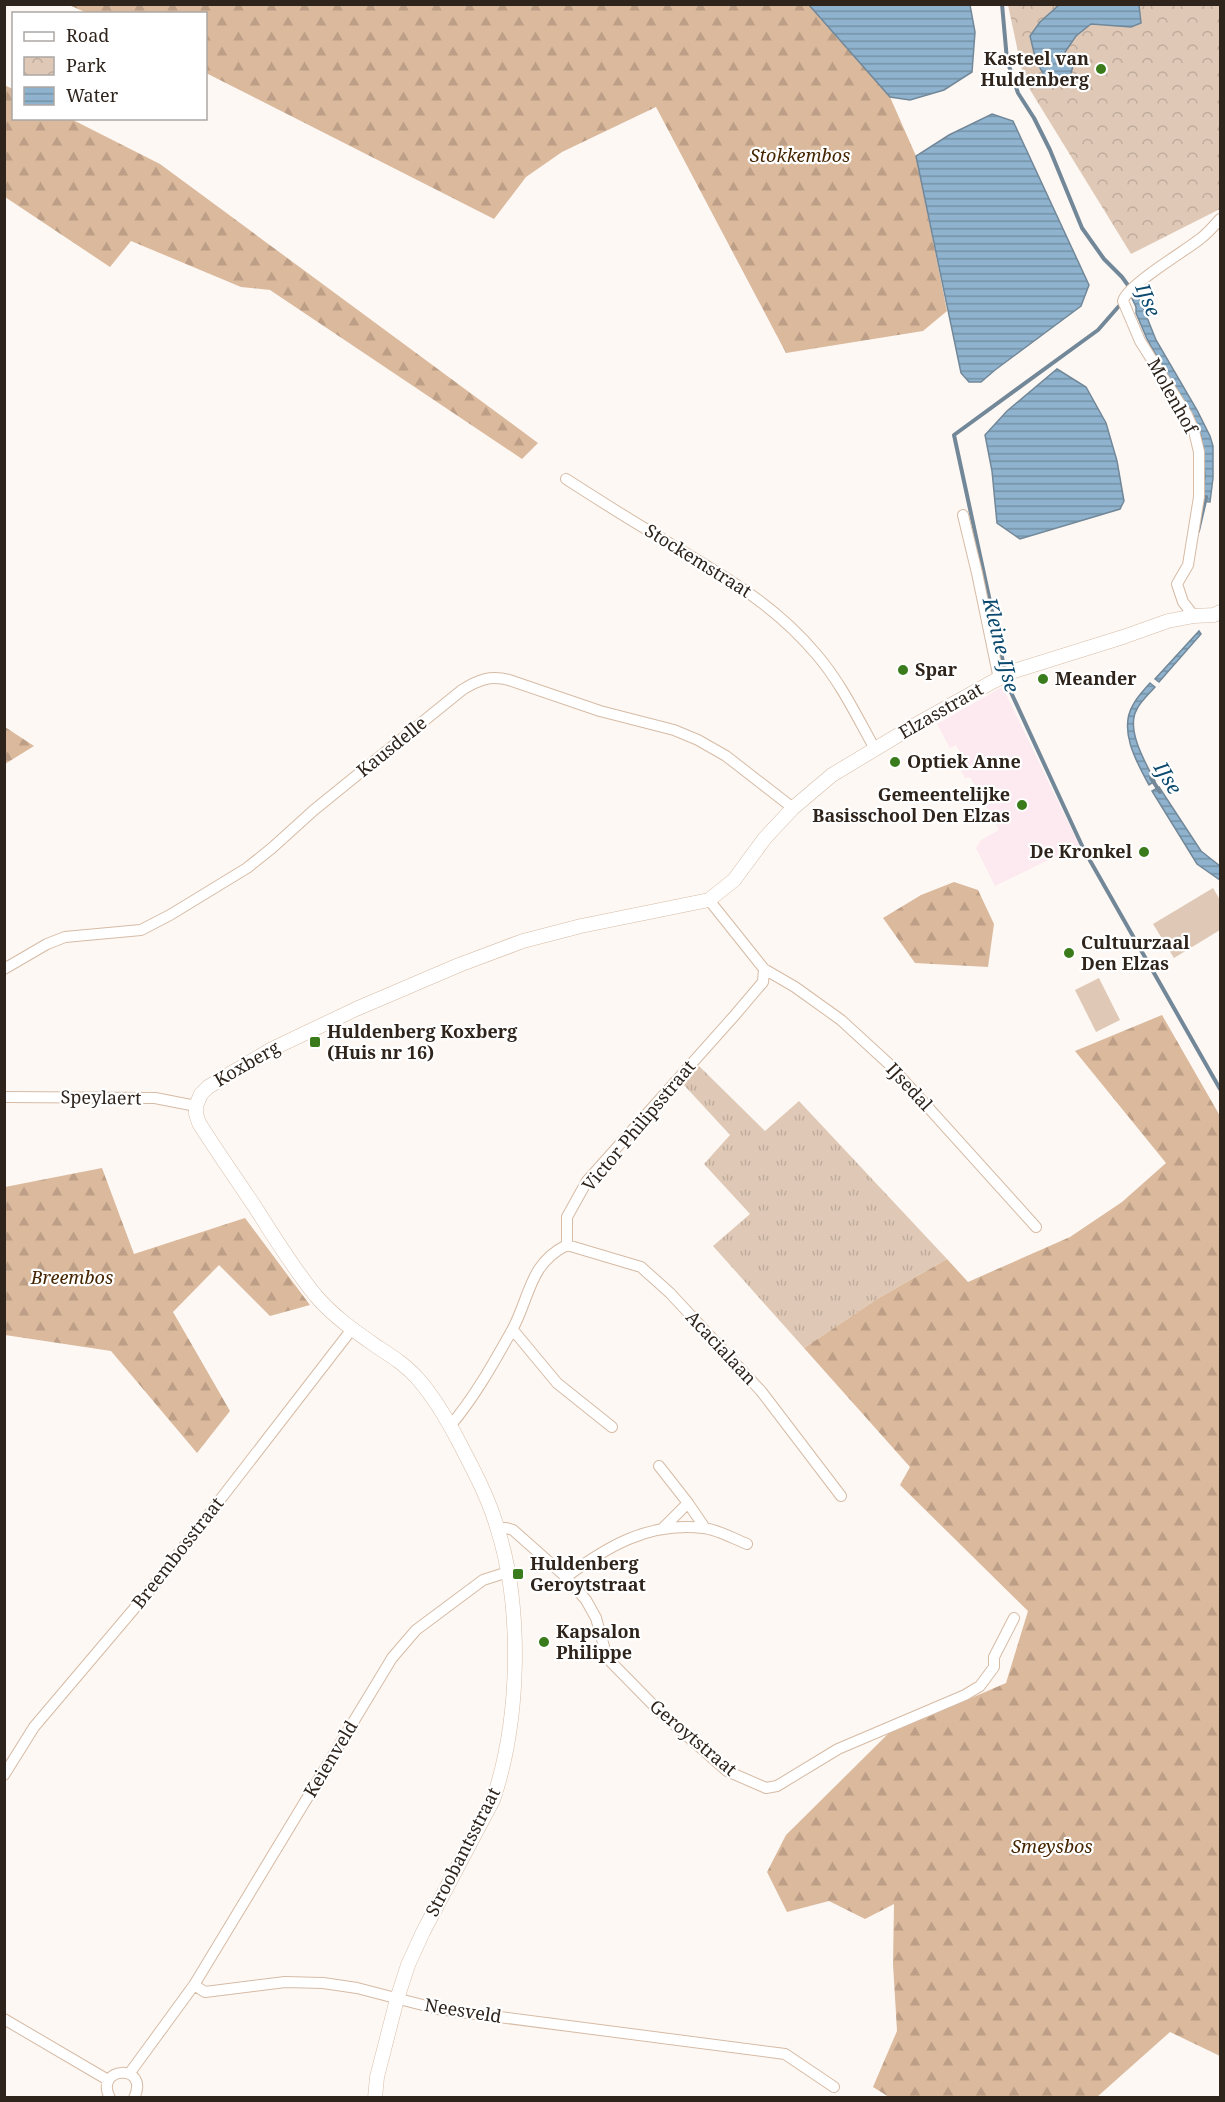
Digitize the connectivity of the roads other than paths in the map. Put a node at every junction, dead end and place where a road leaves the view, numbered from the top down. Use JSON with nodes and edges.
{"nodes":[{"id":1,"x":1221,"y":219,"type":"edge"},
{"id":2,"x":566,"y":479,"type":"dead end"},
{"id":3,"x":963,"y":515,"type":"dead end"},
{"id":4,"x":1221,"y":612,"type":"edge"},
{"id":5,"x":1194,"y":616,"type":"junction"},
{"id":6,"x":1003,"y":676,"type":"junction"},
{"id":7,"x":875,"y":748,"type":"junction"},
{"id":8,"x":793,"y":808,"type":"junction"},
{"id":9,"x":734,"y":880,"type":"joint"},
{"id":10,"x":709,"y":900,"type":"junction"},
{"id":11,"x":4,"y":969,"type":"edge"},
{"id":12,"x":764,"y":969,"type":"junction"},
{"id":13,"x":4,"y":1097,"type":"edge"},
{"id":14,"x":196,"y":1106,"type":"junction"},
{"id":15,"x":1036,"y":1227,"type":"dead end"},
{"id":16,"x":567,"y":1245,"type":"junction"},
{"id":17,"x":352,"y":1329,"type":"junction"},
{"id":18,"x":513,"y":1330,"type":"junction"},
{"id":19,"x":450,"y":1426,"type":"junction"},
{"id":20,"x":612,"y":1427,"type":"dead end"},
{"id":21,"x":659,"y":1466,"type":"dead end"},
{"id":22,"x":841,"y":1496,"type":"dead end"},
{"id":23,"x":688,"y":1503,"type":"junction"},
{"id":24,"x":498,"y":1528,"type":"junction"},
{"id":25,"x":705,"y":1528,"type":"junction"},
{"id":26,"x":662,"y":1529,"type":"junction"},
{"id":27,"x":747,"y":1544,"type":"dead end"},
{"id":28,"x":508,"y":1572,"type":"junction"},
{"id":29,"x":566,"y":1577,"type":"junction"},
{"id":30,"x":1014,"y":1618,"type":"dead end"},
{"id":31,"x":4,"y":1775,"type":"edge"},
{"id":32,"x":194,"y":1985,"type":"junction"},
{"id":33,"x":397,"y":1999,"type":"junction"},
{"id":34,"x":4,"y":2019,"type":"edge"},
{"id":35,"x":129,"y":2074,"type":"junction"},
{"id":36,"x":108,"y":2080,"type":"junction"},
{"id":37,"x":834,"y":2087,"type":"dead end"},
{"id":38,"x":110,"y":2097,"type":"edge"},
{"id":39,"x":134,"y":2097,"type":"edge"},
{"id":40,"x":375,"y":2097,"type":"edge"}],
"edges":[{"from":1,"to":5,"type":"street","name":"Molenhof"},
{"from":2,"to":7,"type":"street","name":"Stockemstraat"},
{"from":3,"to":6,"type":"street"},
{"from":4,"to":5,"type":"street","name":"Elzasstraat"},
{"from":5,"to":6,"type":"street","name":"Elzasstraat"},
{"from":6,"to":7,"type":"street","name":"Elzasstraat"},
{"from":7,"to":8,"type":"street","name":"Elzasstraat"},
{"from":8,"to":9,"type":"street","name":"Elzasstraat"},
{"from":8,"to":11,"type":"street","name":"Kausdelle"},
{"from":9,"to":10,"type":"street","name":"Koxberg"},
{"from":10,"to":12,"type":"street"},
{"from":10,"to":14,"type":"street","name":"Koxberg"},
{"from":12,"to":15,"type":"street","name":"IJsedal"},
{"from":12,"to":16,"type":"street","name":"Victor Philipsstraat"},
{"from":13,"to":14,"type":"street","name":"Speylaert"},
{"from":14,"to":17,"type":"street"},
{"from":16,"to":18,"type":"street"},
{"from":16,"to":22,"type":"street","name":"Acacialaan"},
{"from":17,"to":19,"type":"street"},
{"from":17,"to":31,"type":"street","name":"Breembosstraat"},
{"from":18,"to":19,"type":"street"},
{"from":18,"to":20,"type":"street"},
{"from":19,"to":24,"type":"street"},
{"from":21,"to":23,"type":"street"},
{"from":23,"to":25,"type":"street"},
{"from":23,"to":26,"type":"street"},
{"from":24,"to":28,"type":"street","name":"Stroobantsstraat"},
{"from":24,"to":29,"type":"street","name":"Geroytstraat"},
{"from":25,"to":26,"type":"street"},
{"from":25,"to":27,"type":"street"},
{"from":26,"to":29,"type":"street"},
{"from":28,"to":32,"type":"street","name":"Keienveld"},
{"from":28,"to":33,"type":"street","name":"Stroobantsstraat"},
{"from":29,"to":30,"type":"street","name":"Geroytstraat"},
{"from":32,"to":33,"type":"street","name":"Neesveld"},
{"from":32,"to":35,"type":"street"},
{"from":33,"to":37,"type":"street","name":"Neesveld"},
{"from":33,"to":40,"type":"street","name":"Stroobantsstraat"},
{"from":34,"to":36,"type":"street"},
{"from":35,"to":36,"type":"street"},
{"from":35,"to":39,"type":"street"},
{"from":36,"to":38,"type":"street"}]}
